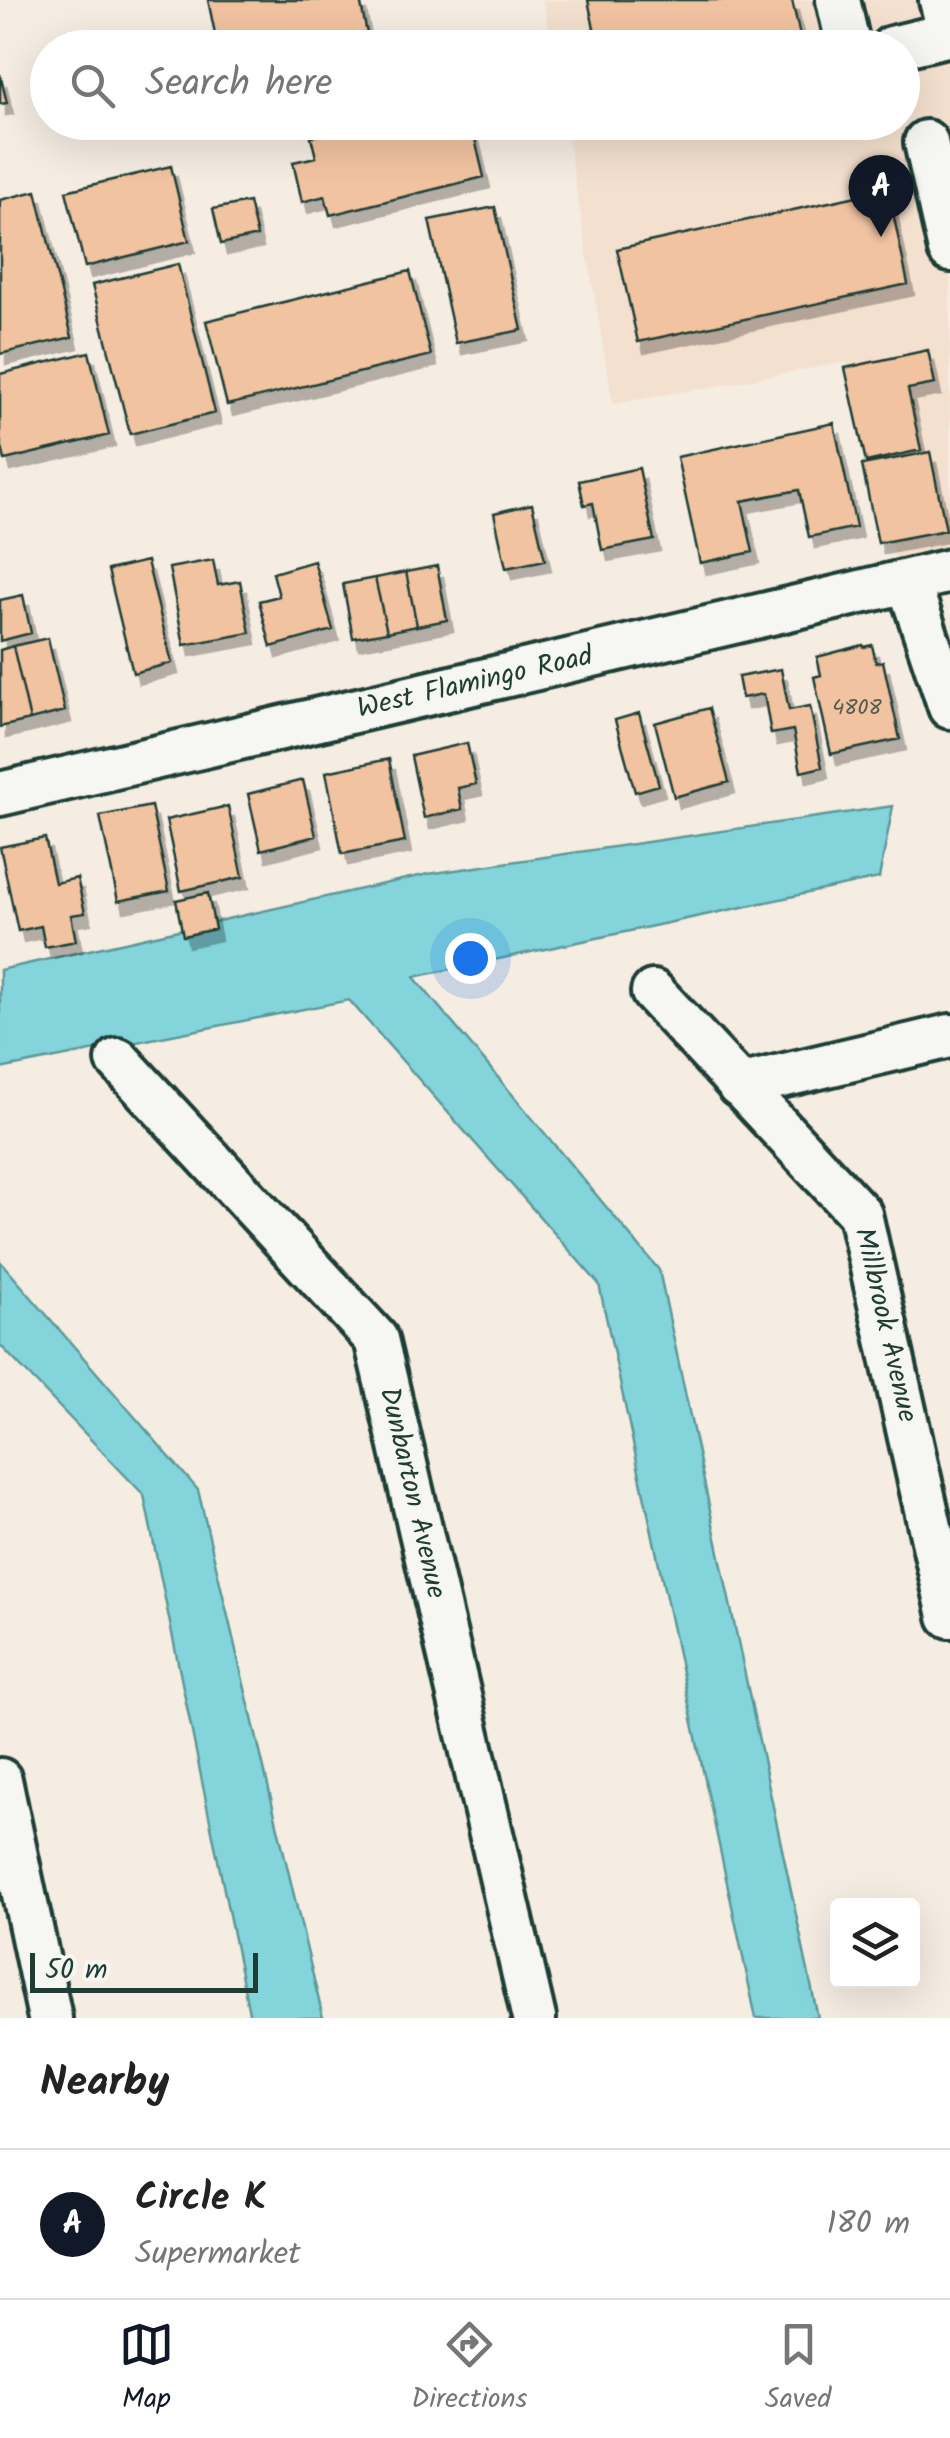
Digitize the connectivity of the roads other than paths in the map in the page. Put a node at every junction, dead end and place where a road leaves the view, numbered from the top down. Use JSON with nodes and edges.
{"nodes":[{"id":1,"x":838,"y":0,"type":"edge"},
{"id":2,"x":941,"y":0,"type":"edge"},
{"id":3,"x":845,"y":30,"type":"edge"},
{"id":4,"x":920,"y":41,"type":"edge"},
{"id":5,"x":926,"y":142,"type":"dead end"},
{"id":6,"x":949,"y":240,"type":"edge"},
{"id":7,"x":950,"y":572,"type":"edge"},
{"id":8,"x":908,"y":581,"type":"junction"},
{"id":9,"x":950,"y":707,"type":"edge"},
{"id":10,"x":0,"y":794,"type":"edge"},
{"id":11,"x":653,"y":992,"type":"dead end"},
{"id":12,"x":950,"y":1036,"type":"edge"},
{"id":13,"x":118,"y":1060,"type":"dead end"},
{"id":14,"x":739,"y":1086,"type":"junction"},
{"id":15,"x":950,"y":1616,"type":"edge"},
{"id":16,"x":0,"y":1780,"type":"edge"},
{"id":17,"x":50,"y":2018,"type":"edge"},
{"id":18,"x":534,"y":2018,"type":"edge"}],
"edges":[{"from":1,"to":3,"type":"street"},
{"from":2,"to":4,"type":"street"},
{"from":5,"to":6,"type":"street"},
{"from":7,"to":8,"type":"street","name":"West Flamingo Road"},
{"from":8,"to":9,"type":"street"},
{"from":8,"to":10,"type":"street","name":"West Flamingo Road"},
{"from":11,"to":14,"type":"street","name":"Millbrook Avenue"},
{"from":12,"to":14,"type":"street"},
{"from":13,"to":18,"type":"street","name":"Dunbarton Avenue"},
{"from":14,"to":15,"type":"street","name":"Millbrook Avenue"},
{"from":16,"to":17,"type":"street"}]}
